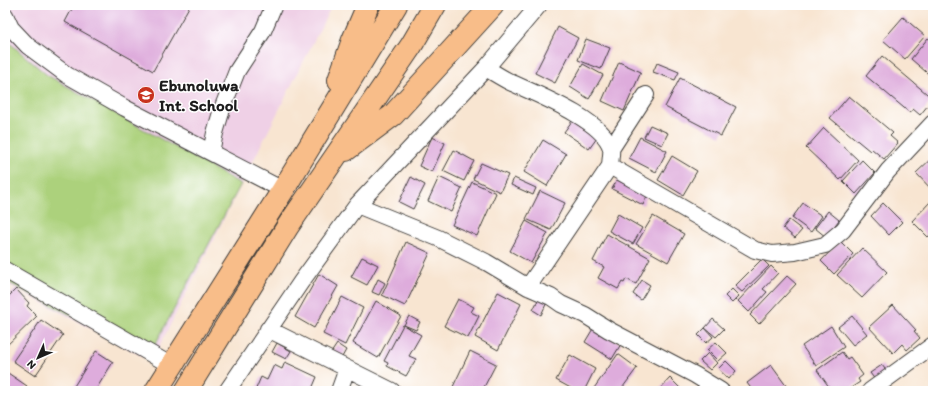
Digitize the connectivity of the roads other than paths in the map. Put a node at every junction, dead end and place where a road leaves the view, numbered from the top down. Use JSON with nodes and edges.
{"nodes":[{"id":1,"x":274,"y":5,"type":"edge"},
{"id":2,"x":368,"y":5,"type":"edge"},
{"id":3,"x":396,"y":5,"type":"edge"},
{"id":4,"x":435,"y":5,"type":"edge"},
{"id":5,"x":494,"y":5,"type":"edge"},
{"id":6,"x":539,"y":5,"type":"edge"},
{"id":7,"x":5,"y":15,"type":"edge"},
{"id":8,"x":486,"y":68,"type":"junction"},
{"id":9,"x":646,"y":95,"type":"dead end"},
{"id":10,"x":325,"y":120,"type":"junction"},
{"id":11,"x":933,"y":123,"type":"edge"},
{"id":12,"x":611,"y":148,"type":"junction"},
{"id":13,"x":211,"y":152,"type":"junction"},
{"id":14,"x":331,"y":162,"type":"junction"},
{"id":15,"x":610,"y":166,"type":"junction"},
{"id":16,"x":282,"y":190,"type":"junction"},
{"id":17,"x":356,"y":205,"type":"junction"},
{"id":18,"x":5,"y":270,"type":"edge"},
{"id":19,"x":528,"y":287,"type":"junction"},
{"id":20,"x":268,"y":330,"type":"junction"},
{"id":21,"x":933,"y":345,"type":"edge"},
{"id":22,"x":172,"y":366,"type":"junction"},
{"id":23,"x":346,"y":369,"type":"junction"},
{"id":24,"x":156,"y":391,"type":"edge"},
{"id":25,"x":186,"y":391,"type":"edge"},
{"id":26,"x":227,"y":391,"type":"edge"},
{"id":27,"x":339,"y":391,"type":"edge"},
{"id":28,"x":392,"y":391,"type":"edge"},
{"id":29,"x":722,"y":391,"type":"edge"},
{"id":30,"x":870,"y":391,"type":"edge"}],
"edges":[{"from":1,"to":13,"type":"street"},
{"from":2,"to":10,"type":"highway"},
{"from":3,"to":10,"type":"highway"},
{"from":4,"to":14,"type":"highway"},
{"from":5,"to":14,"type":"highway"},
{"from":6,"to":8,"type":"street"},
{"from":7,"to":13,"type":"street"},
{"from":8,"to":12,"type":"street"},
{"from":8,"to":17,"type":"street"},
{"from":9,"to":12,"type":"street"},
{"from":10,"to":16,"type":"highway"},
{"from":11,"to":15,"type":"street"},
{"from":12,"to":15,"type":"street"},
{"from":13,"to":16,"type":"street"},
{"from":14,"to":25,"type":"highway"},
{"from":15,"to":19,"type":"street"},
{"from":16,"to":22,"type":"highway"},
{"from":17,"to":19,"type":"street"},
{"from":17,"to":20,"type":"street"},
{"from":18,"to":22,"type":"street"},
{"from":19,"to":29,"type":"street"},
{"from":20,"to":23,"type":"street"},
{"from":20,"to":26,"type":"street"},
{"from":21,"to":30,"type":"street"},
{"from":22,"to":24,"type":"highway"},
{"from":23,"to":27,"type":"street"},
{"from":23,"to":28,"type":"street"}]}
